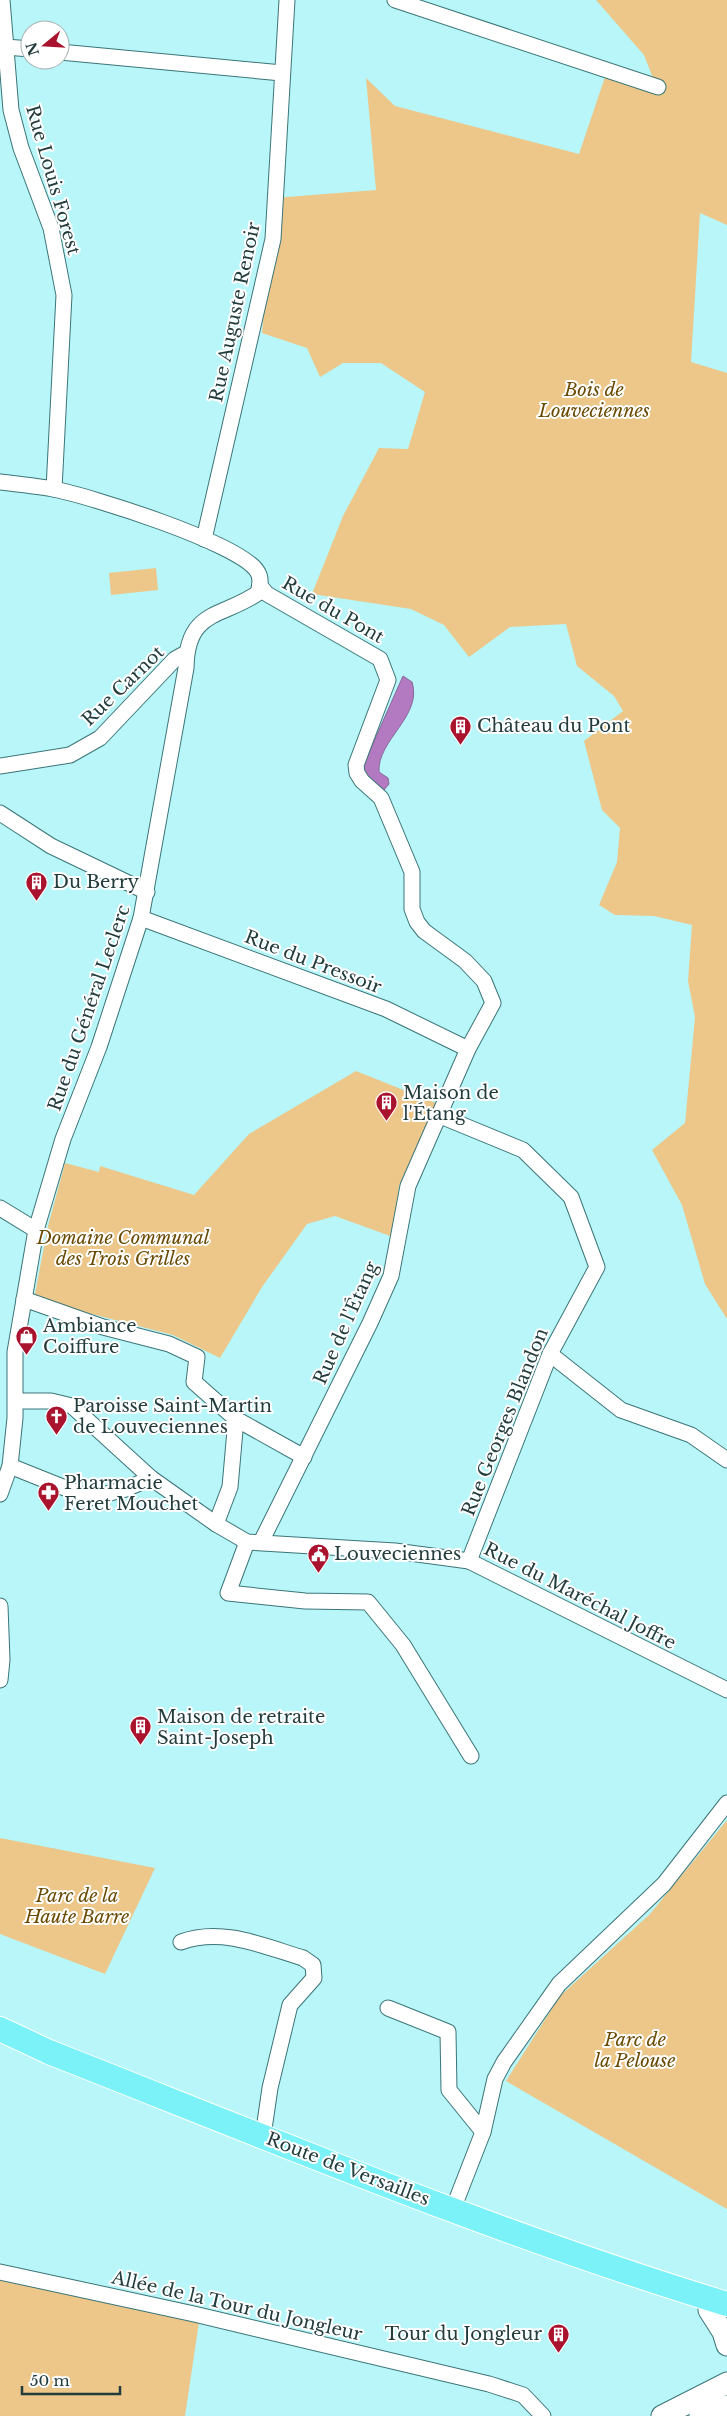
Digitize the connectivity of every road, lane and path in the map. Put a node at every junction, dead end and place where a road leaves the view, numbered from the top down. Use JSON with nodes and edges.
{"nodes":[{"id":1,"x":2,"y":0,"type":"edge"},
{"id":2,"x":287,"y":0,"type":"edge"},
{"id":3,"x":395,"y":0,"type":"edge"},
{"id":4,"x":6,"y":47,"type":"junction"},
{"id":5,"x":20,"y":48,"type":"edge"},
{"id":6,"x":70,"y":53,"type":"edge"},
{"id":7,"x":282,"y":73,"type":"junction"},
{"id":8,"x":658,"y":87,"type":"dead end"},
{"id":9,"x":0,"y":482,"type":"edge"},
{"id":10,"x":54,"y":489,"type":"junction"},
{"id":11,"x":204,"y":539,"type":"junction"},
{"id":12,"x":260,"y":586,"type":"junction"},
{"id":13,"x":186,"y":653,"type":"junction"},
{"id":14,"x":0,"y":766,"type":"edge"},
{"id":15,"x":0,"y":813,"type":"edge"},
{"id":16,"x":147,"y":892,"type":"junction"},
{"id":17,"x":141,"y":918,"type":"junction"},
{"id":18,"x":493,"y":1003,"type":"joint"},
{"id":19,"x":468,"y":1049,"type":"junction"},
{"id":20,"x":438,"y":1114,"type":"junction"},
{"id":21,"x":0,"y":1208,"type":"edge"},
{"id":22,"x":36,"y":1230,"type":"junction"},
{"id":23,"x":24,"y":1299,"type":"junction"},
{"id":24,"x":550,"y":1354,"type":"junction"},
{"id":25,"x":16,"y":1401,"type":"junction"},
{"id":26,"x":236,"y":1419,"type":"junction"},
{"id":27,"x":304,"y":1457,"type":"junction"},
{"id":28,"x":727,"y":1460,"type":"edge"},
{"id":29,"x":10,"y":1466,"type":"junction"},
{"id":30,"x":151,"y":1478,"type":"junction"},
{"id":31,"x":0,"y":1494,"type":"edge"},
{"id":32,"x":216,"y":1524,"type":"junction"},
{"id":33,"x":254,"y":1542,"type":"junction"},
{"id":34,"x":469,"y":1561,"type":"junction"},
{"id":35,"x":0,"y":1606,"type":"edge"},
{"id":36,"x":0,"y":1680,"type":"edge"},
{"id":37,"x":727,"y":1690,"type":"edge"},
{"id":38,"x":471,"y":1756,"type":"dead end"},
{"id":39,"x":727,"y":1803,"type":"edge"},
{"id":40,"x":181,"y":1942,"type":"dead end"},
{"id":41,"x":388,"y":2008,"type":"dead end"},
{"id":42,"x":0,"y":2029,"type":"edge"},
{"id":43,"x":0,"y":2038,"type":"edge"},
{"id":44,"x":49,"y":2052,"type":"junction"},
{"id":45,"x":482,"y":2132,"type":"junction"},
{"id":46,"x":263,"y":2136,"type":"junction"},
{"id":47,"x":453,"y":2209,"type":"junction"},
{"id":48,"x":0,"y":2272,"type":"edge"},
{"id":49,"x":721,"y":2311,"type":"edge"},
{"id":50,"x":727,"y":2345,"type":"edge"},
{"id":51,"x":727,"y":2370,"type":"edge"},
{"id":52,"x":723,"y":2389,"type":"edge"},
{"id":53,"x":727,"y":2406,"type":"edge"},
{"id":54,"x":543,"y":2416,"type":"edge"},
{"id":55,"x":662,"y":2416,"type":"edge"},
{"id":56,"x":682,"y":2416,"type":"edge"},
{"id":57,"x":700,"y":2416,"type":"edge"}],
"edges":[{"from":1,"to":4,"type":"street","name":"Rue Louis Forest"},
{"from":2,"to":7,"type":"street","name":"Rue Auguste Renoir"},
{"from":3,"to":8,"type":"street"},
{"from":4,"to":5,"type":"street"},
{"from":4,"to":10,"type":"street","name":"Rue Louis Forest"},
{"from":6,"to":7,"type":"street"},
{"from":7,"to":11,"type":"street","name":"Rue Auguste Renoir"},
{"from":9,"to":10,"type":"street"},
{"from":10,"to":11,"type":"street"},
{"from":11,"to":12,"type":"street"},
{"from":12,"to":13,"type":"street","name":"Rue du Général Leclerc"},
{"from":12,"to":18,"type":"street","name":"Rue du Pont"},
{"from":13,"to":14,"type":"street","name":"Rue Carnot"},
{"from":13,"to":16,"type":"street","name":"Rue du Général Leclerc"},
{"from":15,"to":16,"type":"street"},
{"from":16,"to":17,"type":"street","name":"Rue du Général Leclerc"},
{"from":17,"to":19,"type":"street","name":"Rue du Pressoir"},
{"from":17,"to":22,"type":"street","name":"Rue du Général Leclerc"},
{"from":18,"to":19,"type":"street","name":"Rue de l'Étang"},
{"from":19,"to":20,"type":"street","name":"Rue de l'Étang"},
{"from":20,"to":24,"type":"street","name":"Rue Georges Blandon"},
{"from":20,"to":27,"type":"street","name":"Rue de l'Étang"},
{"from":21,"to":22,"type":"street"},
{"from":22,"to":23,"type":"street","name":"Rue du Général Leclerc"},
{"from":23,"to":25,"type":"street","name":"Rue du Général Leclerc"},
{"from":23,"to":26,"type":"street"},
{"from":24,"to":28,"type":"street"},
{"from":24,"to":34,"type":"street","name":"Rue Georges Blandon"},
{"from":25,"to":29,"type":"street","name":"Rue du Général Leclerc"},
{"from":25,"to":30,"type":"street"},
{"from":26,"to":27,"type":"street"},
{"from":26,"to":32,"type":"street"},
{"from":27,"to":33,"type":"street","name":"Rue de l'Étang"},
{"from":29,"to":30,"type":"street"},
{"from":29,"to":31,"type":"street","name":"Rue du Général Leclerc"},
{"from":30,"to":32,"type":"street"},
{"from":32,"to":33,"type":"street"},
{"from":33,"to":34,"type":"street","name":"Rue du Maréchal Joffre"},
{"from":33,"to":38,"type":"street","name":"Rue de l'Étang"},
{"from":34,"to":37,"type":"street","name":"Rue du Maréchal Joffre"},
{"from":35,"to":36,"type":"street"},
{"from":39,"to":45,"type":"street"},
{"from":40,"to":46,"type":"street"},
{"from":41,"to":45,"type":"street"},
{"from":42,"to":44,"type":"main road","name":"Route de Versailles"},
{"from":43,"to":44,"type":"main road","name":"Route de Versailles"},
{"from":44,"to":46,"type":"main road","name":"Route de Versailles"},
{"from":45,"to":47,"type":"street"},
{"from":46,"to":47,"type":"main road","name":"Route de Versailles"},
{"from":47,"to":49,"type":"main road","name":"Route de Versailles"},
{"from":48,"to":54,"type":"street","name":"Allée de la Tour du Jongleur"},
{"from":49,"to":50,"type":"main road"},
{"from":51,"to":52,"type":"main road"},
{"from":52,"to":55,"type":"main road"},
{"from":52,"to":56,"type":"main road"},
{"from":53,"to":57,"type":"main road"}]}
